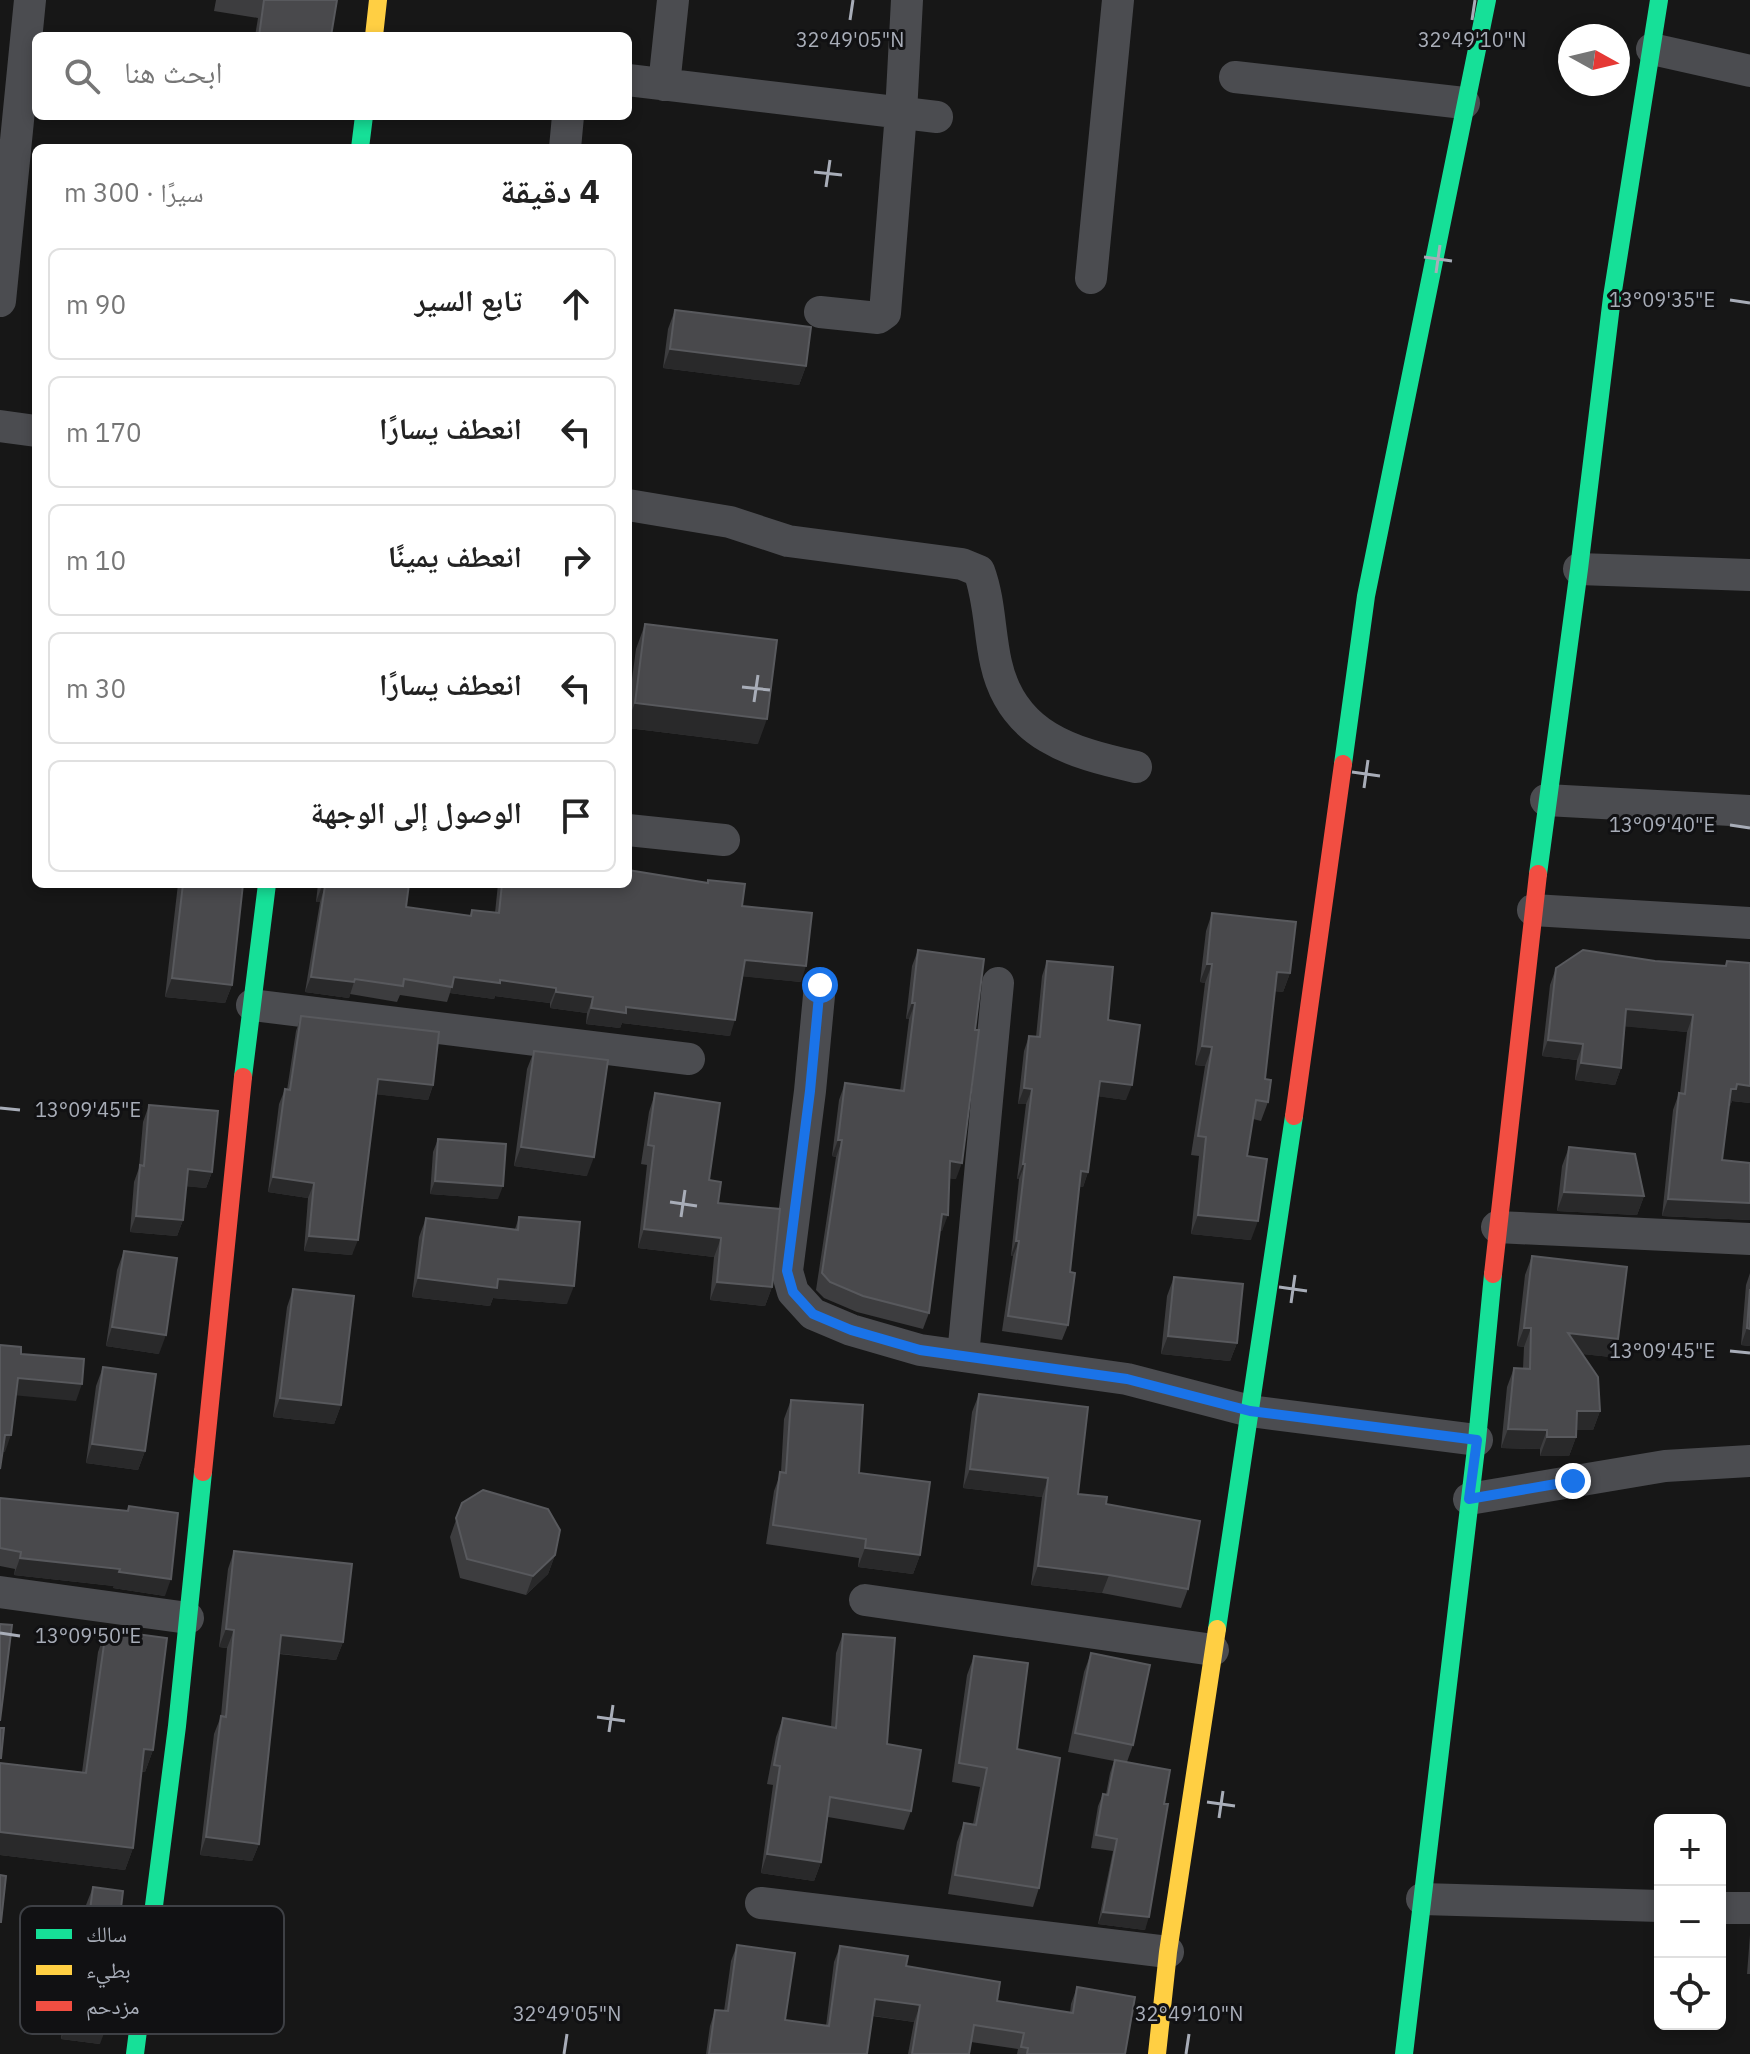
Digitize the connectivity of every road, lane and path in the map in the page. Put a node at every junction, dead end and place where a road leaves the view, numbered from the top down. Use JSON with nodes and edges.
{"nodes":[{"id":1,"x":30,"y":0,"type":"edge"},
{"id":2,"x":378,"y":0,"type":"edge"},
{"id":3,"x":673,"y":0,"type":"edge"},
{"id":4,"x":907,"y":0,"type":"edge"},
{"id":5,"x":1118,"y":0,"type":"edge"},
{"id":6,"x":1487,"y":0,"type":"edge"},
{"id":7,"x":1659,"y":0,"type":"edge"},
{"id":8,"x":374,"y":32,"type":"edge"},
{"id":9,"x":1652,"y":49,"type":"junction"},
{"id":10,"x":1750,"y":71,"type":"edge"},
{"id":11,"x":1235,"y":77,"type":"dead end"},
{"id":12,"x":632,"y":81,"type":"edge"},
{"id":13,"x":664,"y":85,"type":"junction"},
{"id":14,"x":1464,"y":103,"type":"junction"},
{"id":15,"x":901,"y":113,"type":"junction"},
{"id":16,"x":937,"y":117,"type":"dead end"},
{"id":17,"x":364,"y":120,"type":"edge"},
{"id":18,"x":568,"y":120,"type":"edge"},
{"id":19,"x":360,"y":144,"type":"edge"},
{"id":20,"x":565,"y":144,"type":"edge"},
{"id":21,"x":1091,"y":278,"type":"dead end"},
{"id":22,"x":0,"y":301,"type":"edge"},
{"id":23,"x":820,"y":312,"type":"dead end"},
{"id":24,"x":0,"y":426,"type":"edge"},
{"id":25,"x":32,"y":430,"type":"edge"},
{"id":26,"x":632,"y":506,"type":"edge"},
{"id":27,"x":1579,"y":569,"type":"junction"},
{"id":28,"x":1750,"y":575,"type":"edge"},
{"id":29,"x":1136,"y":767,"type":"dead end"},
{"id":30,"x":1546,"y":800,"type":"junction"},
{"id":31,"x":1750,"y":811,"type":"edge"},
{"id":32,"x":632,"y":830,"type":"edge"},
{"id":33,"x":724,"y":840,"type":"dead end"},
{"id":34,"x":267,"y":888,"type":"edge"},
{"id":35,"x":1533,"y":910,"type":"junction"},
{"id":36,"x":1750,"y":923,"type":"edge"},
{"id":37,"x":998,"y":983,"type":"dead end"},
{"id":38,"x":820,"y":985,"type":"dead end"},
{"id":39,"x":252,"y":1005,"type":"junction"},
{"id":40,"x":689,"y":1059,"type":"dead end"},
{"id":41,"x":1497,"y":1227,"type":"junction"},
{"id":42,"x":1750,"y":1239,"type":"edge"},
{"id":43,"x":963,"y":1356,"type":"junction"},
{"id":44,"x":1250,"y":1411,"type":"junction"},
{"id":45,"x":1477,"y":1440,"type":"junction"},
{"id":46,"x":1750,"y":1461,"type":"edge"},
{"id":47,"x":1469,"y":1499,"type":"junction"},
{"id":48,"x":0,"y":1592,"type":"edge"},
{"id":49,"x":865,"y":1600,"type":"dead end"},
{"id":50,"x":188,"y":1618,"type":"junction"},
{"id":51,"x":1213,"y":1650,"type":"junction"},
{"id":52,"x":1422,"y":1899,"type":"junction"},
{"id":53,"x":761,"y":1903,"type":"dead end"},
{"id":54,"x":153,"y":1906,"type":"edge"},
{"id":55,"x":1654,"y":1906,"type":"edge"},
{"id":56,"x":1726,"y":1908,"type":"edge"},
{"id":57,"x":1750,"y":1908,"type":"edge"},
{"id":58,"x":1168,"y":1952,"type":"junction"},
{"id":59,"x":137,"y":2034,"type":"edge"},
{"id":60,"x":135,"y":2054,"type":"edge"},
{"id":61,"x":1157,"y":2054,"type":"edge"},
{"id":62,"x":1404,"y":2054,"type":"edge"}],
"edges":[{"from":1,"to":22,"type":"street"},
{"from":2,"to":8,"type":"street"},
{"from":3,"to":13,"type":"street"},
{"from":4,"to":15,"type":"street"},
{"from":5,"to":21,"type":"street"},
{"from":6,"to":14,"type":"street"},
{"from":7,"to":9,"type":"street"},
{"from":9,"to":10,"type":"street"},
{"from":9,"to":27,"type":"street"},
{"from":11,"to":14,"type":"street"},
{"from":12,"to":13,"type":"street"},
{"from":13,"to":15,"type":"street"},
{"from":14,"to":44,"type":"street"},
{"from":15,"to":16,"type":"street"},
{"from":15,"to":23,"type":"street"},
{"from":17,"to":19,"type":"street"},
{"from":18,"to":20,"type":"street"},
{"from":24,"to":25,"type":"street"},
{"from":26,"to":29,"type":"street"},
{"from":27,"to":28,"type":"street"},
{"from":27,"to":30,"type":"street"},
{"from":30,"to":31,"type":"street"},
{"from":30,"to":35,"type":"street"},
{"from":32,"to":33,"type":"street"},
{"from":34,"to":39,"type":"street"},
{"from":35,"to":36,"type":"street"},
{"from":35,"to":41,"type":"street"},
{"from":37,"to":43,"type":"street"},
{"from":38,"to":43,"type":"street"},
{"from":39,"to":40,"type":"street"},
{"from":39,"to":50,"type":"street"},
{"from":41,"to":42,"type":"street"},
{"from":41,"to":45,"type":"street"},
{"from":43,"to":44,"type":"street"},
{"from":44,"to":45,"type":"street"},
{"from":44,"to":51,"type":"street"},
{"from":45,"to":47,"type":"street"},
{"from":46,"to":47,"type":"street"},
{"from":47,"to":52,"type":"street"},
{"from":48,"to":50,"type":"street"},
{"from":49,"to":51,"type":"street"},
{"from":50,"to":54,"type":"street"},
{"from":51,"to":58,"type":"street"},
{"from":52,"to":55,"type":"street"},
{"from":52,"to":62,"type":"street"},
{"from":53,"to":58,"type":"street"},
{"from":56,"to":57,"type":"street"},
{"from":58,"to":61,"type":"street"},
{"from":59,"to":60,"type":"street"}]}
